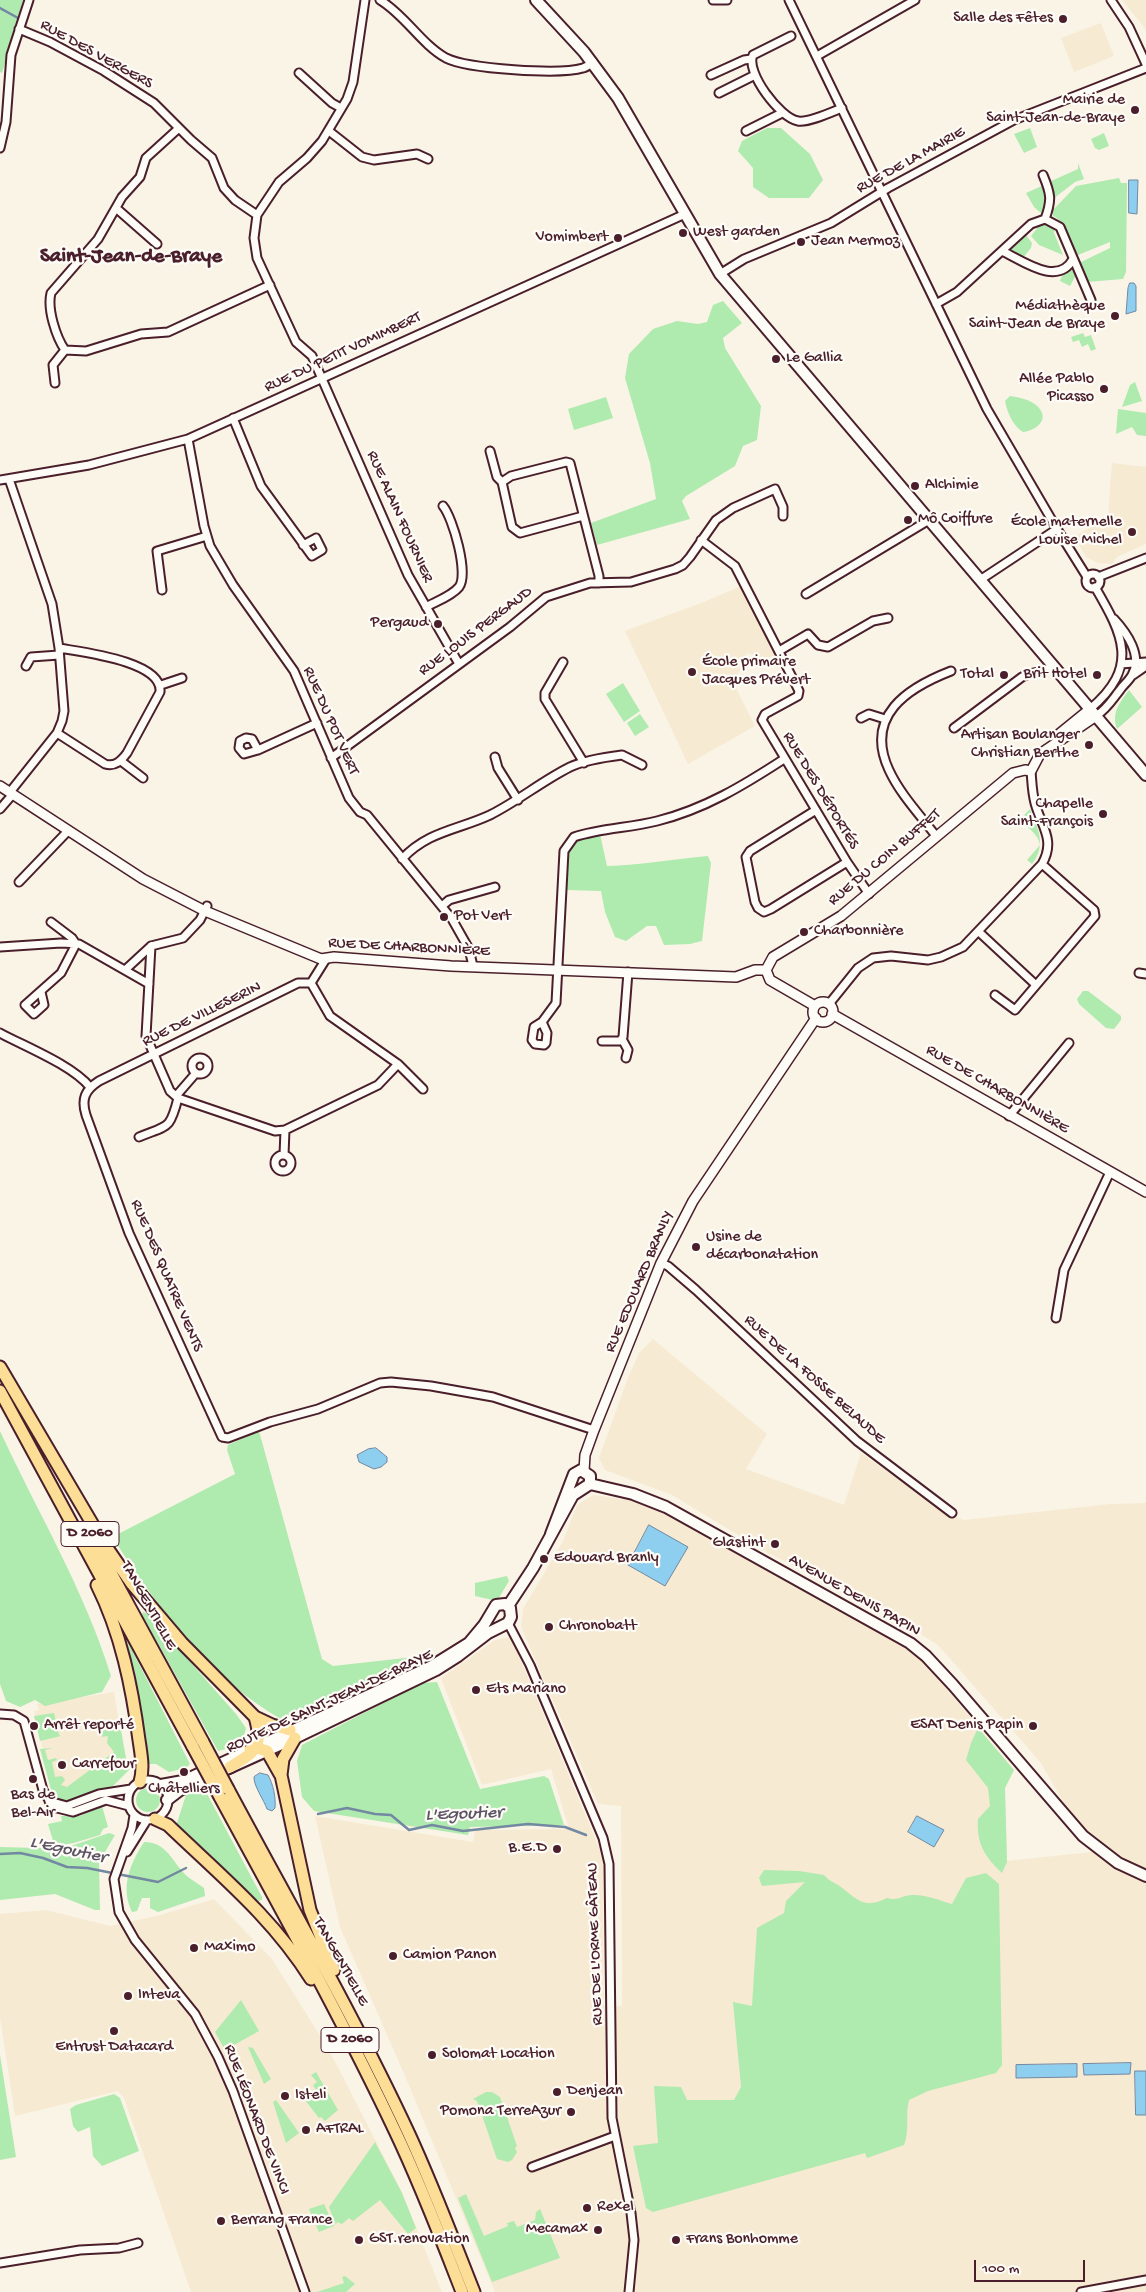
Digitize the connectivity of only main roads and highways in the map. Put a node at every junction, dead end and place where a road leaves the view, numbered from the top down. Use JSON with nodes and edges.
{"nodes":[{"id":1,"x":536,"y":0,"type":"edge"},
{"id":2,"x":1146,"y":775,"type":"edge"},
{"id":3,"x":0,"y":1366,"type":"edge"},
{"id":4,"x":7,"y":1380,"type":"junction"},
{"id":5,"x":0,"y":1391,"type":"edge"},
{"id":6,"x":44,"y":1474,"type":"junction"},
{"id":7,"x":572,"y":1479,"type":"junction"},
{"id":8,"x":586,"y":1487,"type":"junction"},
{"id":9,"x":551,"y":1534,"type":"junction"},
{"id":10,"x":508,"y":1606,"type":"junction"},
{"id":11,"x":490,"y":1613,"type":"junction"},
{"id":12,"x":505,"y":1624,"type":"junction"},
{"id":13,"x":255,"y":1717,"type":"junction"},
{"id":14,"x":293,"y":1734,"type":"junction"},
{"id":15,"x":198,"y":1745,"type":"junction"},
{"id":16,"x":257,"y":1749,"type":"junction"},
{"id":17,"x":230,"y":1767,"type":"joint"},
{"id":18,"x":281,"y":1775,"type":"junction"},
{"id":19,"x":135,"y":1785,"type":"road end"},
{"id":20,"x":161,"y":1785,"type":"road end"},
{"id":21,"x":224,"y":1793,"type":"junction"},
{"id":22,"x":167,"y":1800,"type":"road end"},
{"id":23,"x":151,"y":1819,"type":"road end"},
{"id":24,"x":1146,"y":1876,"type":"edge"},
{"id":25,"x":356,"y":2026,"type":"junction"},
{"id":26,"x":376,"y":2091,"type":"junction"},
{"id":27,"x":462,"y":2292,"type":"edge"},
{"id":28,"x":474,"y":2292,"type":"edge"}],
"edges":[{"from":1,"to":2,"type":"main road"},
{"from":3,"to":4,"type":"highway","number":"D 2060"},
{"from":4,"to":13,"type":"highway"},
{"from":4,"to":15,"type":"highway","name":"TANGENTIELLE","number":"D 2060"},
{"from":5,"to":6,"type":"highway","number":"D 2060"},
{"from":6,"to":15,"type":"highway","number":"D 2060"},
{"from":6,"to":19,"type":"highway"},
{"from":7,"to":8,"type":"main road"},
{"from":7,"to":8,"type":"main road"},
{"from":7,"to":9,"type":"main road"},
{"from":8,"to":9,"type":"main road"},
{"from":8,"to":24,"type":"main road","name":"AVENUE DENIS PAPIN"},
{"from":9,"to":10,"type":"main road"},
{"from":10,"to":11,"type":"main road"},
{"from":10,"to":12,"type":"main road"},
{"from":11,"to":12,"type":"main road"},
{"from":11,"to":14,"type":"main road","name":"ROUTE DE SAINT-JEAN-DE-BRAYE"},
{"from":12,"to":14,"type":"main road","name":"ROUTE DE SAINT-JEAN-DE-BRAYE"},
{"from":13,"to":14,"type":"highway"},
{"from":13,"to":16,"type":"highway"},
{"from":14,"to":16,"type":"main road","name":"ROUTE DE SAINT-JEAN-DE-BRAYE"},
{"from":14,"to":18,"type":"highway"},
{"from":15,"to":21,"type":"highway","number":"D 2060","bridge":true},
{"from":16,"to":17,"type":"highway"},
{"from":16,"to":18,"type":"highway"},
{"from":16,"to":20,"type":"main road","name":"ROUTE DE SAINT-JEAN-DE-BRAYE"},
{"from":17,"to":22,"type":"main road","name":"ROUTE DE SAINT-JEAN-DE-BRAYE"},
{"from":18,"to":25,"type":"highway"},
{"from":21,"to":25,"type":"highway","name":"TANGENTIELLE","number":"D 2060"},
{"from":21,"to":26,"type":"highway","name":"TANGENTIELLE","number":"D 2060"},
{"from":23,"to":26,"type":"highway"},
{"from":25,"to":28,"type":"highway","name":"TANGENTIELLE","number":"D 2060"},
{"from":26,"to":27,"type":"highway","name":"TANGENTIELLE","number":"D 2060"}]}
